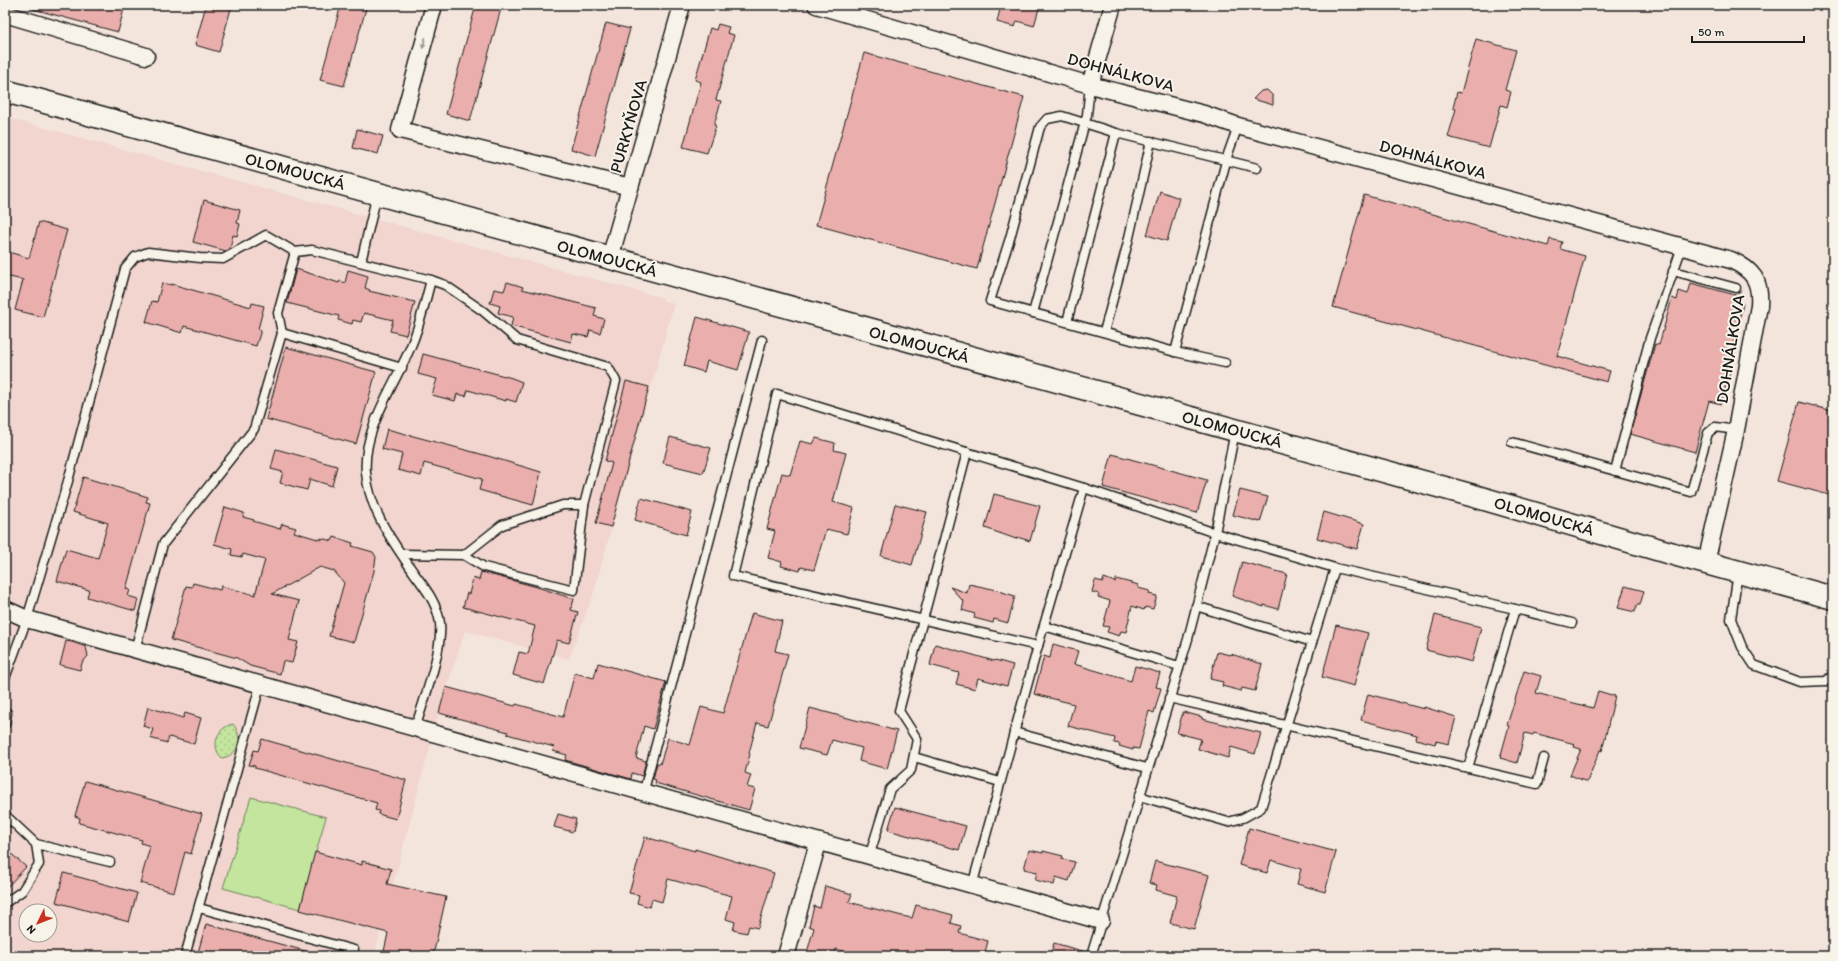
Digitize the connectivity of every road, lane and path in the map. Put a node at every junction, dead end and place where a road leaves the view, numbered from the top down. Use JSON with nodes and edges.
{"nodes":[{"id":1,"x":434,"y":5,"type":"edge"},
{"id":2,"x":682,"y":5,"type":"edge"},
{"id":3,"x":816,"y":5,"type":"edge"},
{"id":4,"x":1113,"y":5,"type":"edge"},
{"id":5,"x":5,"y":14,"type":"edge"},
{"id":6,"x":146,"y":56,"type":"dead end"},
{"id":7,"x":1090,"y":85,"type":"junction"},
{"id":8,"x":5,"y":91,"type":"edge"},
{"id":9,"x":1084,"y":123,"type":"junction"},
{"id":10,"x":1238,"y":126,"type":"junction"},
{"id":11,"x":1116,"y":133,"type":"junction"},
{"id":12,"x":1151,"y":141,"type":"junction"},
{"id":13,"x":1227,"y":161,"type":"junction"},
{"id":14,"x":1257,"y":168,"type":"dead end"},
{"id":15,"x":630,"y":188,"type":"junction"},
{"id":16,"x":377,"y":193,"type":"junction"},
{"id":17,"x":1682,"y":247,"type":"junction"},
{"id":18,"x":295,"y":252,"type":"junction"},
{"id":19,"x":610,"y":258,"type":"junction"},
{"id":20,"x":361,"y":262,"type":"junction"},
{"id":21,"x":1673,"y":271,"type":"junction"},
{"id":22,"x":431,"y":280,"type":"junction"},
{"id":23,"x":1736,"y":288,"type":"dead end"},
{"id":24,"x":1033,"y":313,"type":"junction"},
{"id":25,"x":1067,"y":322,"type":"junction"},
{"id":26,"x":1104,"y":332,"type":"junction"},
{"id":27,"x":282,"y":333,"type":"junction"},
{"id":28,"x":762,"y":340,"type":"dead end"},
{"id":29,"x":1175,"y":352,"type":"junction"},
{"id":30,"x":1224,"y":363,"type":"dead end"},
{"id":31,"x":402,"y":368,"type":"junction"},
{"id":32,"x":1235,"y":430,"type":"junction"},
{"id":33,"x":1736,"y":430,"type":"junction"},
{"id":34,"x":1512,"y":442,"type":"dead end"},
{"id":35,"x":967,"y":452,"type":"junction"},
{"id":36,"x":1615,"y":471,"type":"junction"},
{"id":37,"x":1084,"y":488,"type":"junction"},
{"id":38,"x":584,"y":505,"type":"junction"},
{"id":39,"x":1215,"y":533,"type":"junction"},
{"id":40,"x":402,"y":554,"type":"junction"},
{"id":41,"x":464,"y":555,"type":"junction"},
{"id":42,"x":1706,"y":563,"type":"junction"},
{"id":43,"x":1335,"y":568,"type":"junction"},
{"id":44,"x":1738,"y":572,"type":"junction"},
{"id":45,"x":1833,"y":598,"type":"edge"},
{"id":46,"x":1196,"y":606,"type":"junction"},
{"id":47,"x":5,"y":609,"type":"edge"},
{"id":48,"x":1515,"y":610,"type":"junction"},
{"id":49,"x":26,"y":619,"type":"junction"},
{"id":50,"x":924,"y":620,"type":"junction"},
{"id":51,"x":1572,"y":623,"type":"dead end"},
{"id":52,"x":1044,"y":626,"type":"junction"},
{"id":53,"x":1312,"y":642,"type":"junction"},
{"id":54,"x":1038,"y":646,"type":"junction"},
{"id":55,"x":134,"y":650,"type":"junction"},
{"id":56,"x":1179,"y":666,"type":"junction"},
{"id":57,"x":1833,"y":675,"type":"edge"},
{"id":58,"x":5,"y":680,"type":"edge"},
{"id":59,"x":260,"y":686,"type":"junction"},
{"id":60,"x":1169,"y":698,"type":"junction"},
{"id":61,"x":5,"y":713,"type":"edge"},
{"id":62,"x":5,"y":724,"type":"edge"},
{"id":63,"x":1286,"y":725,"type":"junction"},
{"id":64,"x":415,"y":729,"type":"junction"},
{"id":65,"x":1014,"y":732,"type":"junction"},
{"id":66,"x":914,"y":757,"type":"junction"},
{"id":67,"x":1544,"y":758,"type":"dead end"},
{"id":68,"x":1147,"y":768,"type":"junction"},
{"id":69,"x":1468,"y":768,"type":"junction"},
{"id":70,"x":1000,"y":782,"type":"junction"},
{"id":71,"x":643,"y":794,"type":"junction"},
{"id":72,"x":1139,"y":796,"type":"junction"},
{"id":73,"x":5,"y":815,"type":"edge"},
{"id":74,"x":818,"y":843,"type":"junction"},
{"id":75,"x":36,"y":844,"type":"junction"},
{"id":76,"x":869,"y":857,"type":"junction"},
{"id":77,"x":110,"y":862,"type":"dead end"},
{"id":78,"x":972,"y":886,"type":"junction"},
{"id":79,"x":5,"y":903,"type":"edge"},
{"id":80,"x":198,"y":908,"type":"junction"},
{"id":81,"x":1101,"y":922,"type":"junction"},
{"id":82,"x":354,"y":950,"type":"dead end"},
{"id":83,"x":185,"y":956,"type":"edge"},
{"id":84,"x":786,"y":956,"type":"edge"},
{"id":85,"x":1091,"y":956,"type":"edge"}],
"edges":[{"from":1,"to":15,"type":"street","one_way":true},
{"from":2,"to":15,"type":"street","name":"PURKYŇOVA"},
{"from":3,"to":7,"type":"street","name":"DOHNÁLKOVA"},
{"from":4,"to":7,"type":"street"},
{"from":5,"to":6,"type":"street"},
{"from":7,"to":9,"type":"lane"},
{"from":7,"to":10,"type":"street","name":"DOHNÁLKOVA"},
{"from":8,"to":16,"type":"main road","name":"OLOMOUCKÁ"},
{"from":9,"to":11,"type":"lane"},
{"from":9,"to":24,"type":"lane"},
{"from":9,"to":24,"type":"lane"},
{"from":10,"to":13,"type":"lane"},
{"from":10,"to":17,"type":"street","name":"DOHNÁLKOVA"},
{"from":11,"to":12,"type":"lane"},
{"from":11,"to":25,"type":"lane"},
{"from":12,"to":13,"type":"lane"},
{"from":12,"to":26,"type":"lane"},
{"from":13,"to":14,"type":"lane"},
{"from":13,"to":29,"type":"lane"},
{"from":15,"to":19,"type":"street","name":"PURKYŇOVA"},
{"from":16,"to":19,"type":"main road","name":"OLOMOUCKÁ"},
{"from":16,"to":20,"type":"lane"},
{"from":17,"to":21,"type":"lane"},
{"from":17,"to":33,"type":"street","name":"DOHNÁLKOVA"},
{"from":18,"to":20,"type":"lane"},
{"from":18,"to":27,"type":"lane"},
{"from":18,"to":49,"type":"lane"},
{"from":19,"to":32,"type":"main road","name":"OLOMOUCKÁ"},
{"from":20,"to":22,"type":"lane"},
{"from":21,"to":23,"type":"lane"},
{"from":21,"to":36,"type":"lane"},
{"from":22,"to":31,"type":"lane"},
{"from":22,"to":38,"type":"lane"},
{"from":24,"to":25,"type":"lane"},
{"from":25,"to":26,"type":"lane"},
{"from":26,"to":29,"type":"lane"},
{"from":27,"to":31,"type":"lane"},
{"from":27,"to":55,"type":"lane"},
{"from":28,"to":71,"type":"lane"},
{"from":29,"to":30,"type":"lane"},
{"from":31,"to":40,"type":"lane"},
{"from":32,"to":39,"type":"lane"},
{"from":32,"to":42,"type":"main road","name":"OLOMOUCKÁ"},
{"from":33,"to":36,"type":"lane"},
{"from":33,"to":42,"type":"street","name":"DOHNÁLKOVA"},
{"from":34,"to":36,"type":"lane"},
{"from":35,"to":37,"type":"lane"},
{"from":35,"to":50,"type":"lane"},
{"from":35,"to":50,"type":"lane"},
{"from":37,"to":39,"type":"lane"},
{"from":37,"to":52,"type":"lane"},
{"from":38,"to":41,"type":"lane"},
{"from":38,"to":41,"type":"lane"},
{"from":39,"to":43,"type":"lane"},
{"from":39,"to":46,"type":"lane"},
{"from":40,"to":41,"type":"lane"},
{"from":40,"to":64,"type":"lane"},
{"from":42,"to":44,"type":"main road","name":"OLOMOUCKÁ"},
{"from":43,"to":48,"type":"lane"},
{"from":43,"to":53,"type":"lane"},
{"from":44,"to":45,"type":"main road","name":"OLOMOUCKÁ"},
{"from":44,"to":57,"type":"lane"},
{"from":46,"to":53,"type":"lane"},
{"from":46,"to":56,"type":"lane"},
{"from":47,"to":49,"type":"street"},
{"from":48,"to":51,"type":"lane"},
{"from":48,"to":69,"type":"lane"},
{"from":49,"to":55,"type":"street"},
{"from":49,"to":58,"type":"lane"},
{"from":50,"to":54,"type":"lane"},
{"from":50,"to":66,"type":"lane"},
{"from":52,"to":54,"type":"lane"},
{"from":52,"to":56,"type":"lane"},
{"from":53,"to":63,"type":"lane"},
{"from":54,"to":65,"type":"lane"},
{"from":55,"to":59,"type":"street"},
{"from":56,"to":60,"type":"lane"},
{"from":59,"to":64,"type":"street"},
{"from":59,"to":80,"type":"lane"},
{"from":60,"to":63,"type":"lane"},
{"from":60,"to":68,"type":"lane"},
{"from":61,"to":62,"type":"lane"},
{"from":63,"to":69,"type":"lane"},
{"from":63,"to":72,"type":"lane"},
{"from":64,"to":71,"type":"street"},
{"from":65,"to":68,"type":"lane"},
{"from":65,"to":70,"type":"lane"},
{"from":66,"to":70,"type":"lane"},
{"from":66,"to":76,"type":"lane"},
{"from":67,"to":69,"type":"lane"},
{"from":68,"to":72,"type":"lane"},
{"from":70,"to":78,"type":"lane"},
{"from":71,"to":74,"type":"street"},
{"from":72,"to":81,"type":"lane"},
{"from":73,"to":75,"type":"lane"},
{"from":74,"to":76,"type":"street"},
{"from":74,"to":84,"type":"street"},
{"from":75,"to":77,"type":"lane"},
{"from":75,"to":79,"type":"lane"},
{"from":76,"to":78,"type":"street"},
{"from":78,"to":81,"type":"street"},
{"from":80,"to":82,"type":"lane"},
{"from":80,"to":83,"type":"lane"},
{"from":81,"to":85,"type":"lane"}]}
